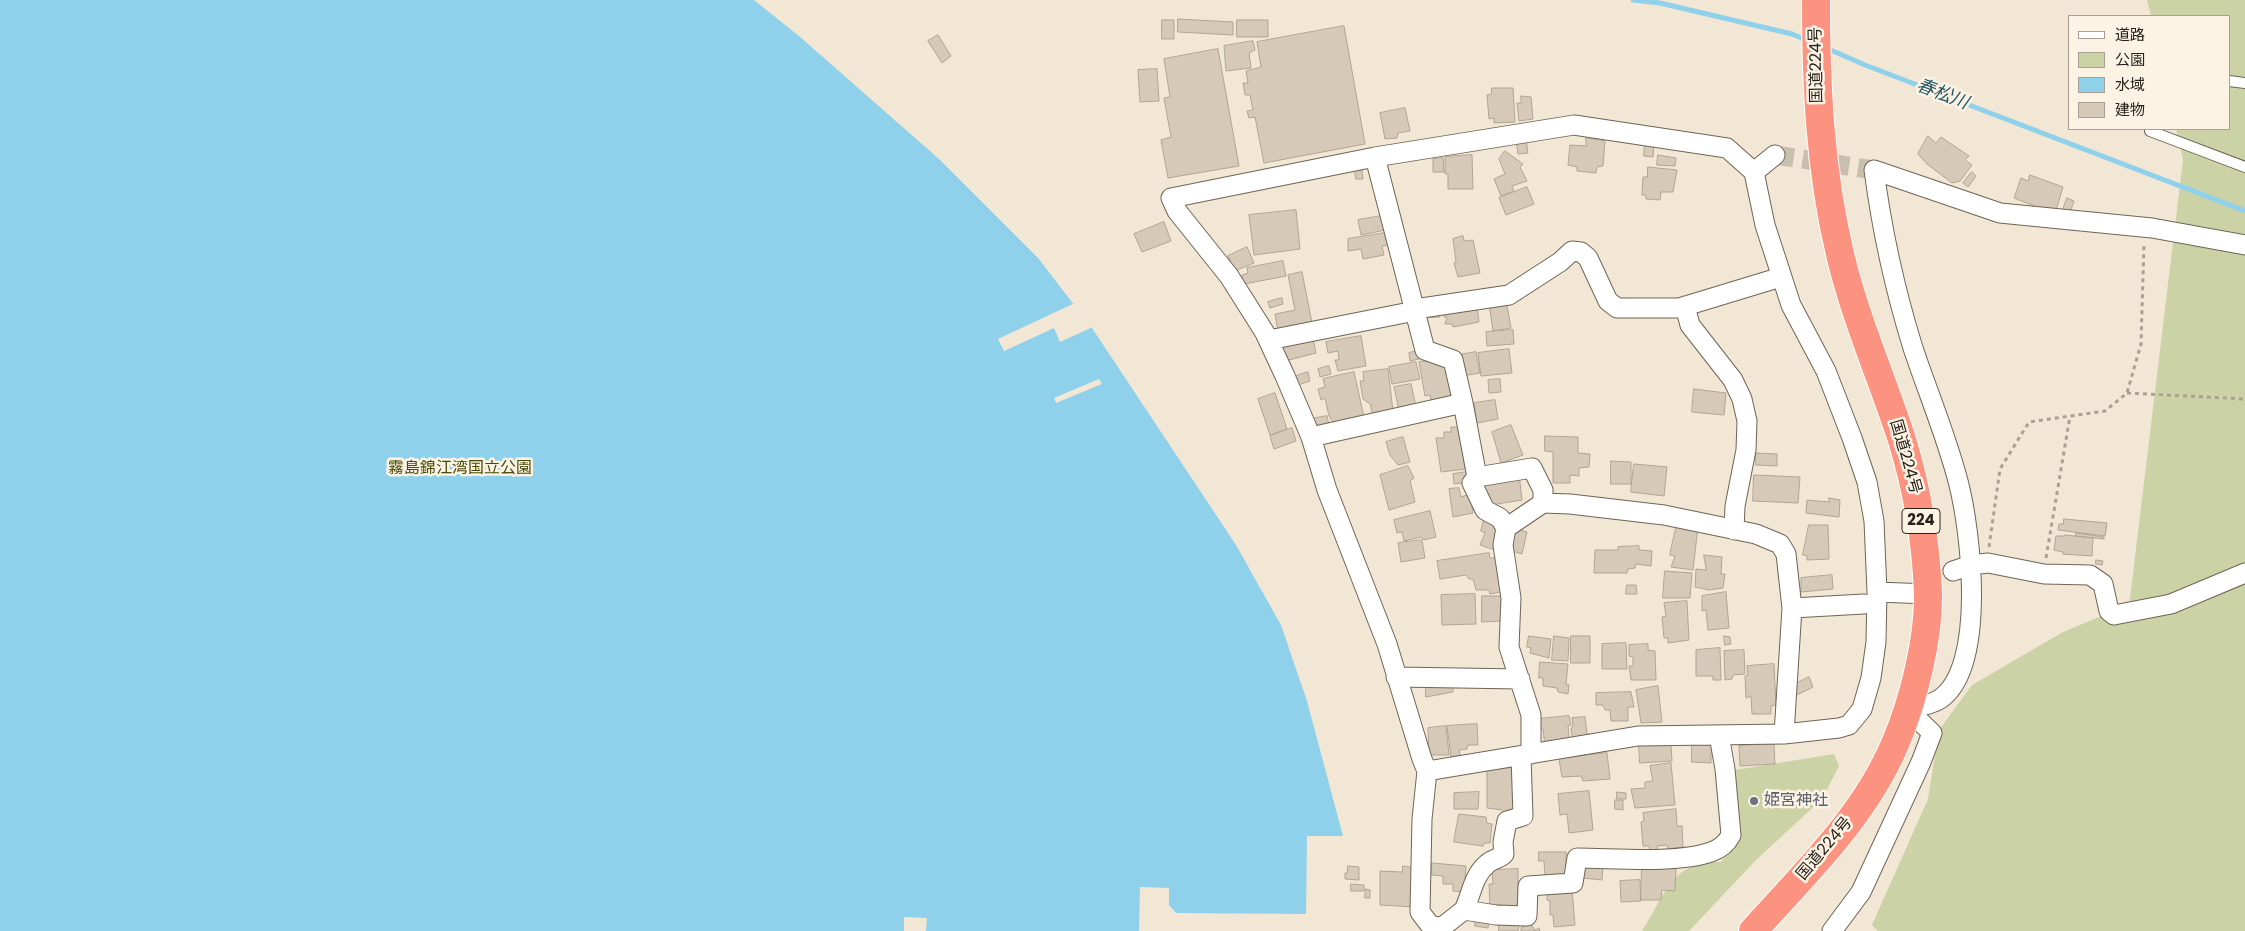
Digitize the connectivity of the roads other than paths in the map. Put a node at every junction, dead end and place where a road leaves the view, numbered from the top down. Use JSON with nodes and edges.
{"nodes":[{"id":1,"x":1816,"y":0,"type":"edge"},
{"id":2,"x":2230,"y":81,"type":"edge"},
{"id":3,"x":2245,"y":83,"type":"edge"},
{"id":4,"x":2150,"y":130,"type":"edge"},
{"id":5,"x":1775,"y":156,"type":"dead end"},
{"id":6,"x":1375,"y":157,"type":"junction"},
{"id":7,"x":2245,"y":167,"type":"edge"},
{"id":8,"x":1754,"y":172,"type":"junction"},
{"id":9,"x":2245,"y":245,"type":"edge"},
{"id":10,"x":1781,"y":277,"type":"junction"},
{"id":11,"x":1685,"y":306,"type":"junction"},
{"id":12,"x":1415,"y":310,"type":"junction"},
{"id":13,"x":1269,"y":340,"type":"junction"},
{"id":14,"x":1463,"y":403,"type":"junction"},
{"id":15,"x":1311,"y":437,"type":"junction"},
{"id":16,"x":1477,"y":477,"type":"junction"},
{"id":17,"x":1543,"y":503,"type":"junction"},
{"id":18,"x":1506,"y":528,"type":"junction"},
{"id":19,"x":1734,"y":530,"type":"junction"},
{"id":20,"x":1979,"y":564,"type":"junction"},
{"id":21,"x":1953,"y":571,"type":"dead end"},
{"id":22,"x":2245,"y":573,"type":"edge"},
{"id":23,"x":1928,"y":594,"type":"junction"},
{"id":24,"x":1871,"y":598,"type":"junction"},
{"id":25,"x":1792,"y":608,"type":"junction"},
{"id":26,"x":1396,"y":678,"type":"junction"},
{"id":27,"x":1520,"y":679,"type":"junction"},
{"id":28,"x":1907,"y":709,"type":"junction"},
{"id":29,"x":1784,"y":734,"type":"junction"},
{"id":30,"x":1719,"y":735,"type":"junction"},
{"id":31,"x":1526,"y":755,"type":"junction"},
{"id":32,"x":1428,"y":771,"type":"junction"},
{"id":33,"x":1464,"y":910,"type":"junction"},
{"id":34,"x":1753,"y":931,"type":"edge"},
{"id":35,"x":1832,"y":931,"type":"edge"}],
"edges":[{"from":1,"to":23,"type":"highway","name":"国道224号","number":"224"},
{"from":2,"to":3,"type":"lane"},
{"from":4,"to":7,"type":"lane"},
{"from":5,"to":8,"type":"street"},
{"from":6,"to":8,"type":"street"},
{"from":6,"to":12,"type":"street"},
{"from":6,"to":13,"type":"street"},
{"from":8,"to":10,"type":"street"},
{"from":9,"to":20,"type":"street"},
{"from":10,"to":11,"type":"street"},
{"from":10,"to":24,"type":"street"},
{"from":11,"to":12,"type":"street"},
{"from":11,"to":19,"type":"street"},
{"from":12,"to":13,"type":"street"},
{"from":12,"to":14,"type":"street"},
{"from":13,"to":15,"type":"street"},
{"from":14,"to":15,"type":"street"},
{"from":14,"to":16,"type":"street"},
{"from":15,"to":26,"type":"street"},
{"from":16,"to":17,"type":"street"},
{"from":16,"to":18,"type":"street"},
{"from":17,"to":18,"type":"street"},
{"from":17,"to":19,"type":"street"},
{"from":18,"to":27,"type":"street"},
{"from":19,"to":25,"type":"street"},
{"from":20,"to":21,"type":"street"},
{"from":20,"to":22,"type":"street"},
{"from":20,"to":28,"type":"street"},
{"from":23,"to":24,"type":"street"},
{"from":23,"to":28,"type":"highway","name":"国道224号","number":"224"},
{"from":24,"to":25,"type":"street"},
{"from":24,"to":29,"type":"street"},
{"from":25,"to":29,"type":"street"},
{"from":26,"to":27,"type":"street"},
{"from":26,"to":32,"type":"street"},
{"from":27,"to":31,"type":"street"},
{"from":28,"to":34,"type":"highway","name":"国道224号","number":"224"},
{"from":28,"to":35,"type":"street"},
{"from":29,"to":30,"type":"street"},
{"from":30,"to":31,"type":"street"},
{"from":30,"to":33,"type":"street"},
{"from":31,"to":32,"type":"street"},
{"from":31,"to":33,"type":"street"},
{"from":32,"to":33,"type":"street"}]}
